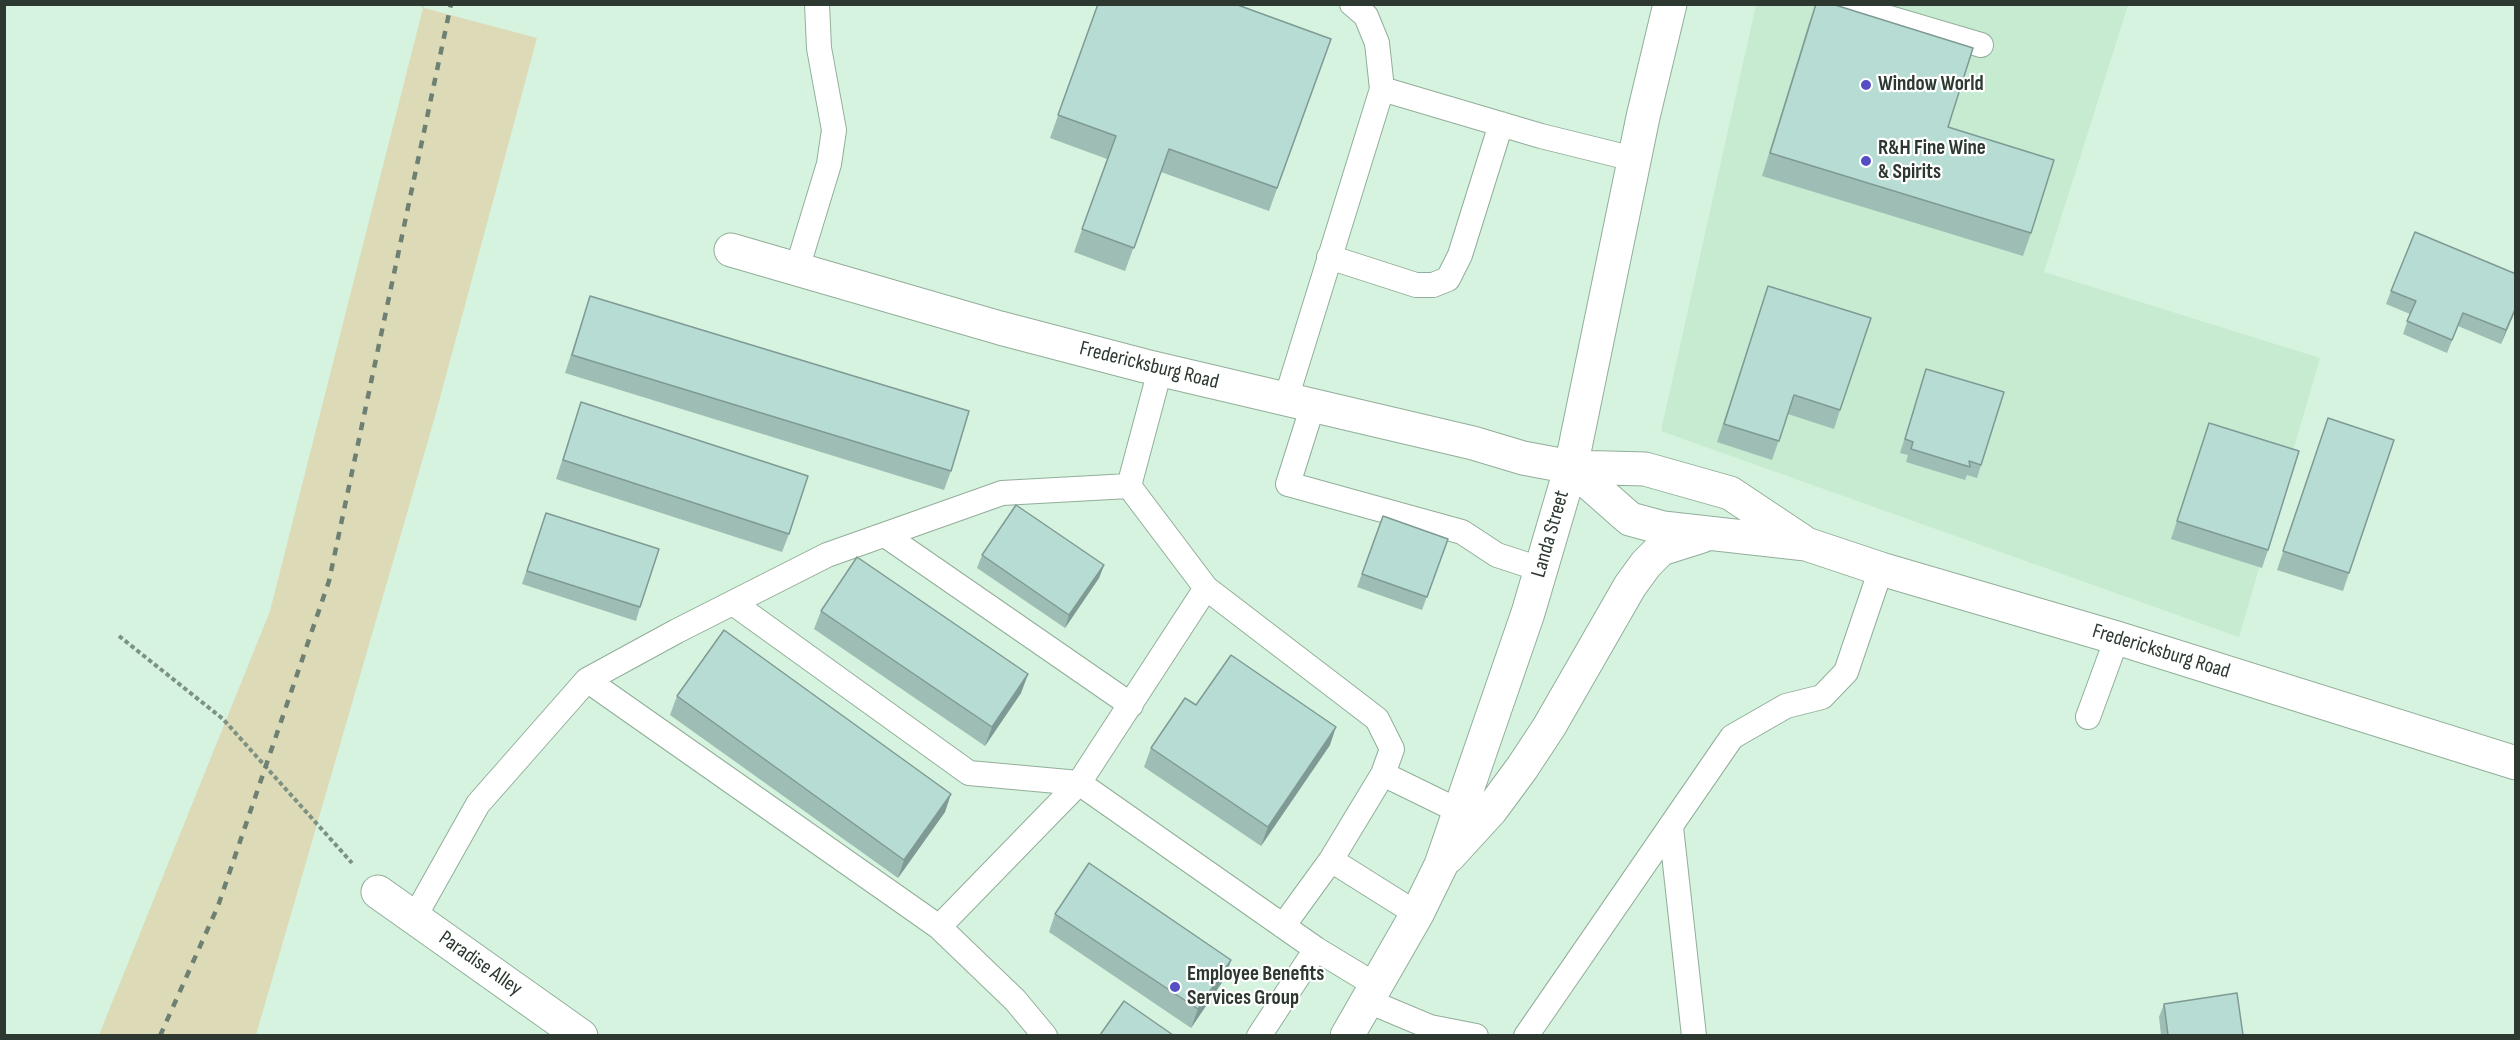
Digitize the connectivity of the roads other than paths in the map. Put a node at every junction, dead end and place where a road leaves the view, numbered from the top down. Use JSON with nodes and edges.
{"nodes":[{"id":1,"x":817,"y":4,"type":"edge"},
{"id":2,"x":1352,"y":4,"type":"edge"},
{"id":3,"x":1670,"y":4,"type":"edge"},
{"id":4,"x":1842,"y":4,"type":"edge"},
{"id":5,"x":1981,"y":45,"type":"dead end"},
{"id":6,"x":1382,"y":89,"type":"junction"},
{"id":7,"x":1501,"y":124,"type":"junction"},
{"id":8,"x":1634,"y":159,"type":"junction"},
{"id":9,"x":731,"y":250,"type":"dead end"},
{"id":10,"x":1329,"y":257,"type":"junction"},
{"id":11,"x":797,"y":269,"type":"junction"},
{"id":12,"x":1160,"y":370,"type":"junction"},
{"id":13,"x":1300,"y":402,"type":"junction"},
{"id":14,"x":1571,"y":467,"type":"junction"},
{"id":15,"x":1129,"y":486,"type":"junction"},
{"id":16,"x":1711,"y":534,"type":"junction"},
{"id":17,"x":885,"y":535,"type":"junction"},
{"id":18,"x":1806,"y":543,"type":"junction"},
{"id":19,"x":1540,"y":569,"type":"junction"},
{"id":20,"x":1881,"y":569,"type":"junction"},
{"id":21,"x":1206,"y":588,"type":"junction"},
{"id":22,"x":733,"y":603,"type":"junction"},
{"id":23,"x":2117,"y":638,"type":"junction"},
{"id":24,"x":587,"y":680,"type":"junction"},
{"id":25,"x":1131,"y":705,"type":"junction"},
{"id":26,"x":2088,"y":717,"type":"dead end"},
{"id":27,"x":2516,"y":763,"type":"edge"},
{"id":28,"x":1383,"y":774,"type":"junction"},
{"id":29,"x":1079,"y":783,"type":"junction"},
{"id":30,"x":1469,"y":816,"type":"junction"},
{"id":31,"x":1671,"y":827,"type":"junction"},
{"id":32,"x":1331,"y":860,"type":"junction"},
{"id":33,"x":378,"y":892,"type":"road end"},
{"id":34,"x":1417,"y":914,"type":"junction"},
{"id":35,"x":414,"y":918,"type":"junction"},
{"id":36,"x":1283,"y":926,"type":"junction"},
{"id":37,"x":939,"y":927,"type":"junction"},
{"id":38,"x":1317,"y":950,"type":"junction"},
{"id":39,"x":1372,"y":993,"type":"junction"},
{"id":40,"x":581,"y":1035,"type":"edge"},
{"id":41,"x":1046,"y":1035,"type":"edge"},
{"id":42,"x":1259,"y":1035,"type":"edge"},
{"id":43,"x":1347,"y":1035,"type":"edge"},
{"id":44,"x":1476,"y":1035,"type":"edge"},
{"id":45,"x":1526,"y":1035,"type":"edge"},
{"id":46,"x":1694,"y":1035,"type":"edge"}],
"edges":[{"from":1,"to":11,"type":"lane"},
{"from":2,"to":6,"type":"lane"},
{"from":3,"to":8,"type":"street","name":"Landa Street"},
{"from":4,"to":5,"type":"lane"},
{"from":6,"to":7,"type":"lane"},
{"from":6,"to":10,"type":"lane"},
{"from":7,"to":8,"type":"lane"},
{"from":7,"to":10,"type":"lane"},
{"from":8,"to":14,"type":"street","name":"Landa Street"},
{"from":9,"to":11,"type":"street","name":"Fredericksburg Road"},
{"from":10,"to":13,"type":"lane"},
{"from":11,"to":12,"type":"street","name":"Fredericksburg Road"},
{"from":12,"to":13,"type":"street","name":"Fredericksburg Road"},
{"from":12,"to":15,"type":"lane"},
{"from":13,"to":14,"type":"street","name":"Fredericksburg Road"},
{"from":13,"to":19,"type":"lane"},
{"from":14,"to":16,"type":"street","name":"Fredericksburg Road"},
{"from":14,"to":18,"type":"street","name":"Fredericksburg Road"},
{"from":14,"to":19,"type":"street","name":"Landa Street"},
{"from":15,"to":17,"type":"lane"},
{"from":15,"to":21,"type":"lane"},
{"from":16,"to":18,"type":"street","name":"Fredericksburg Road"},
{"from":16,"to":30,"type":"street"},
{"from":17,"to":22,"type":"lane"},
{"from":17,"to":25,"type":"lane"},
{"from":18,"to":20,"type":"street","name":"Fredericksburg Road"},
{"from":19,"to":30,"type":"street","name":"Landa Street"},
{"from":20,"to":23,"type":"street","name":"Fredericksburg Road"},
{"from":20,"to":31,"type":"lane"},
{"from":21,"to":25,"type":"lane"},
{"from":21,"to":28,"type":"lane"},
{"from":22,"to":24,"type":"lane"},
{"from":22,"to":29,"type":"lane"},
{"from":23,"to":26,"type":"lane"},
{"from":23,"to":27,"type":"street","name":"Fredericksburg Road"},
{"from":24,"to":35,"type":"lane"},
{"from":24,"to":37,"type":"lane"},
{"from":25,"to":29,"type":"lane"},
{"from":28,"to":30,"type":"lane"},
{"from":28,"to":32,"type":"lane"},
{"from":29,"to":36,"type":"lane"},
{"from":29,"to":37,"type":"lane"},
{"from":30,"to":34,"type":"street"},
{"from":31,"to":45,"type":"lane"},
{"from":31,"to":46,"type":"lane"},
{"from":32,"to":34,"type":"lane"},
{"from":32,"to":36,"type":"lane"},
{"from":33,"to":35,"type":"street","name":"Paradise Alley"},
{"from":34,"to":39,"type":"street"},
{"from":35,"to":40,"type":"street","name":"Paradise Alley"},
{"from":36,"to":38,"type":"lane"},
{"from":37,"to":41,"type":"lane"},
{"from":38,"to":39,"type":"lane"},
{"from":38,"to":42,"type":"lane"},
{"from":39,"to":43,"type":"street"},
{"from":39,"to":44,"type":"lane"}]}
